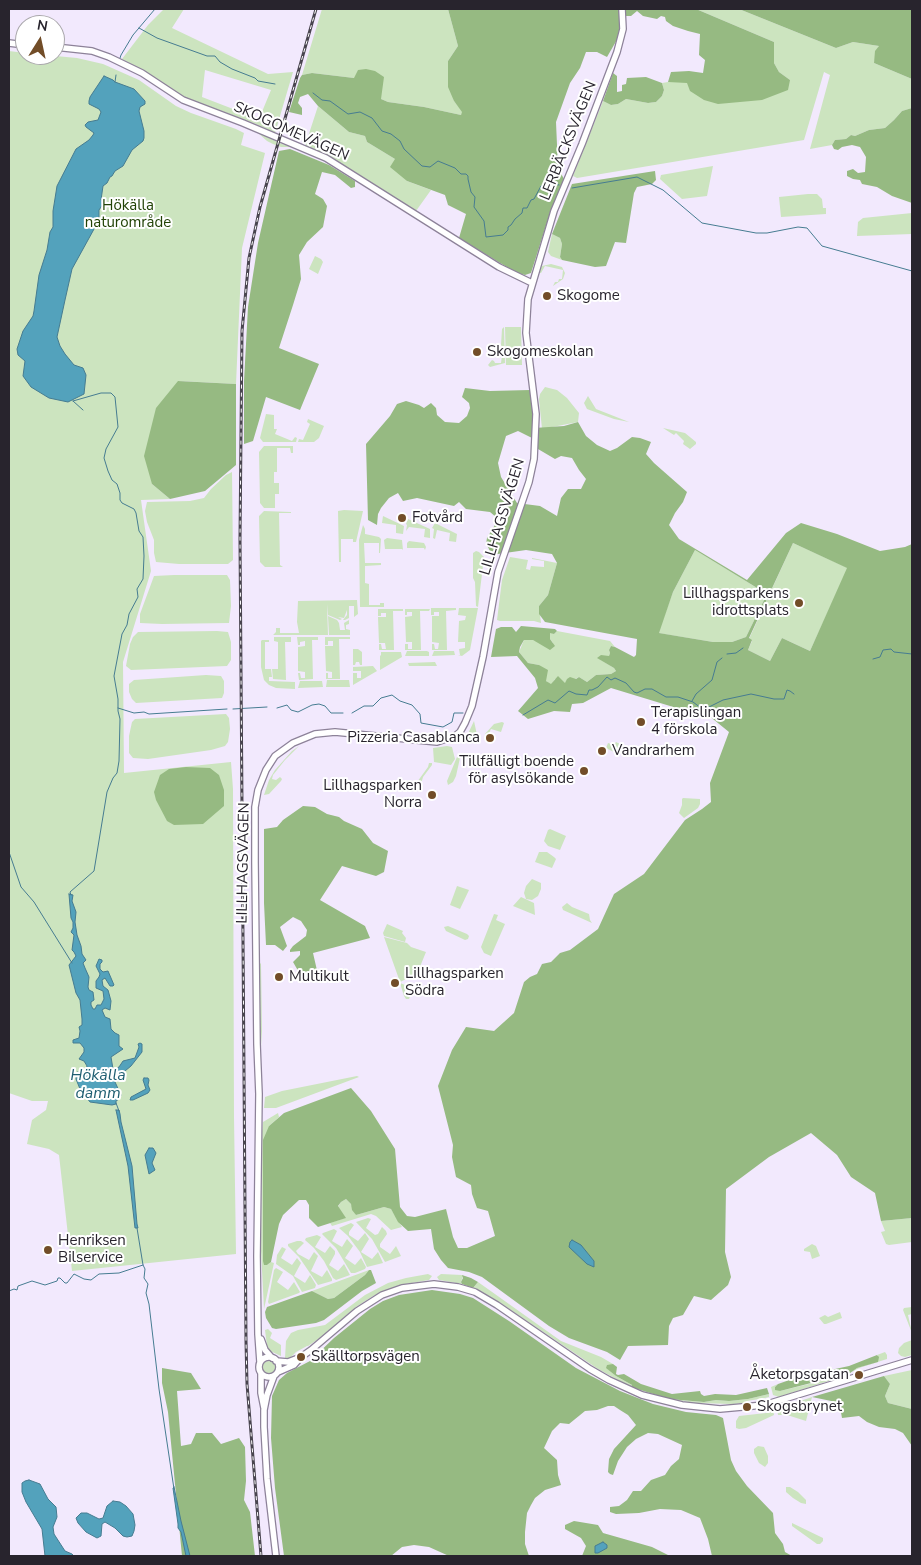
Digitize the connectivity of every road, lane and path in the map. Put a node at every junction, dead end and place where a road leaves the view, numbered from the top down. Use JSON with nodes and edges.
{"nodes":[{"id":1,"x":622,"y":9,"type":"edge"},
{"id":2,"x":65,"y":48,"type":"edge"},
{"id":3,"x":532,"y":283,"type":"junction"},
{"id":4,"x":259,"y":1330,"type":"junction"},
{"id":5,"x":301,"y":1357,"type":"junction"},
{"id":6,"x":274,"y":1359,"type":"junction"},
{"id":7,"x":912,"y":1360,"type":"edge"},
{"id":8,"x":260,"y":1362,"type":"junction"},
{"id":9,"x":261,"y":1373,"type":"junction"},
{"id":10,"x":276,"y":1374,"type":"junction"},
{"id":11,"x":264,"y":1410,"type":"junction"},
{"id":12,"x":276,"y":1556,"type":"edge"}],
"edges":[{"from":1,"to":3,"type":"street","name":"LERBÄCKSVÄGEN"},
{"from":2,"to":3,"type":"street","name":"SKOGOMEVÄGEN"},
{"from":3,"to":4,"type":"street","name":"LILLHAGSVÄGEN"},
{"from":4,"to":6,"type":"street","name":"LILLHAGSVÄGEN"},
{"from":4,"to":8,"type":"street","name":"LILLHAGSVÄGEN"},
{"from":5,"to":6,"type":"street"},
{"from":5,"to":7,"type":"street"},
{"from":5,"to":10,"type":"street"},
{"from":6,"to":8,"type":"street"},
{"from":6,"to":10,"type":"street","name":"LILLHAGSVÄGEN"},
{"from":8,"to":9,"type":"street","name":"LILLHAGSVÄGEN"},
{"from":9,"to":10,"type":"street"},
{"from":9,"to":11,"type":"street","name":"LILLHAGSVÄGEN"},
{"from":10,"to":11,"type":"street","name":"LILLHAGSVÄGEN"},
{"from":11,"to":12,"type":"street","name":"LILLHAGSVÄGEN"}]}
